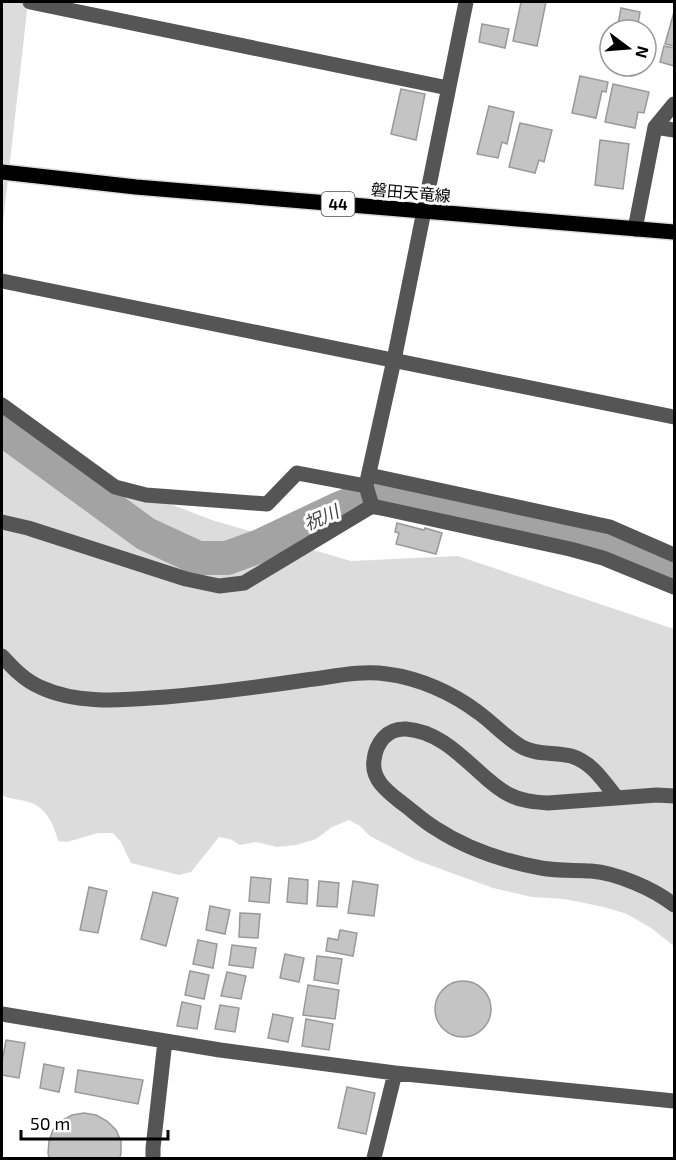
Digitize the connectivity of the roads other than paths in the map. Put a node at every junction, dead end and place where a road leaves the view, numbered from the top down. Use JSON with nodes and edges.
{"nodes":[{"id":1,"x":30,"y":2,"type":"edge"},
{"id":2,"x":466,"y":2,"type":"edge"},
{"id":3,"x":448,"y":88,"type":"junction"},
{"id":4,"x":675,"y":104,"type":"edge"},
{"id":5,"x":655,"y":127,"type":"junction"},
{"id":6,"x":675,"y":130,"type":"edge"},
{"id":7,"x":2,"y":172,"type":"edge"},
{"id":8,"x":423,"y":212,"type":"junction"},
{"id":9,"x":635,"y":228,"type":"junction"},
{"id":10,"x":675,"y":232,"type":"edge"},
{"id":11,"x":2,"y":281,"type":"edge"},
{"id":12,"x":394,"y":360,"type":"junction"},
{"id":13,"x":2,"y":405,"type":"edge"},
{"id":14,"x":675,"y":417,"type":"edge"},
{"id":15,"x":367,"y":483,"type":"junction"},
{"id":16,"x":372,"y":505,"type":"junction"},
{"id":17,"x":2,"y":522,"type":"edge"},
{"id":18,"x":675,"y":555,"type":"edge"},
{"id":19,"x":675,"y":588,"type":"edge"},
{"id":20,"x":2,"y":656,"type":"edge"},
{"id":21,"x":675,"y":796,"type":"edge"},
{"id":22,"x":617,"y":798,"type":"junction"},
{"id":23,"x":675,"y":905,"type":"edge"},
{"id":24,"x":2,"y":1014,"type":"edge"},
{"id":25,"x":165,"y":1041,"type":"junction"},
{"id":26,"x":395,"y":1072,"type":"junction"},
{"id":27,"x":675,"y":1101,"type":"edge"},
{"id":28,"x":153,"y":1158,"type":"edge"},
{"id":29,"x":374,"y":1158,"type":"edge"}],
"edges":[{"from":1,"to":3,"type":"street"},
{"from":2,"to":3,"type":"street"},
{"from":3,"to":8,"type":"street"},
{"from":4,"to":5,"type":"street"},
{"from":5,"to":6,"type":"street"},
{"from":5,"to":9,"type":"street"},
{"from":7,"to":8,"type":"main road","name":"磐田天竜線","number":"44"},
{"from":8,"to":9,"type":"main road","name":"磐田天竜線","number":"44"},
{"from":8,"to":12,"type":"street"},
{"from":9,"to":10,"type":"main road","name":"磐田天竜線","number":"44"},
{"from":11,"to":12,"type":"street"},
{"from":12,"to":14,"type":"street"},
{"from":12,"to":15,"type":"street"},
{"from":13,"to":15,"type":"street"},
{"from":15,"to":16,"type":"street"},
{"from":15,"to":18,"type":"street"},
{"from":16,"to":17,"type":"street"},
{"from":16,"to":19,"type":"street"},
{"from":20,"to":22,"type":"street"},
{"from":21,"to":22,"type":"street"},
{"from":22,"to":23,"type":"street"},
{"from":24,"to":25,"type":"street"},
{"from":25,"to":26,"type":"street"},
{"from":25,"to":28,"type":"street"},
{"from":26,"to":27,"type":"street"},
{"from":26,"to":29,"type":"street"}]}
